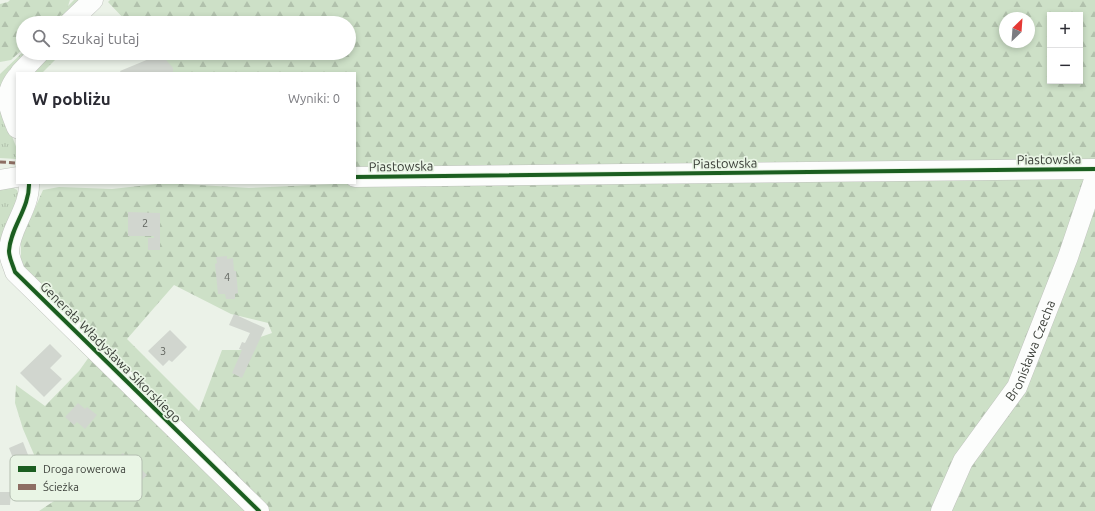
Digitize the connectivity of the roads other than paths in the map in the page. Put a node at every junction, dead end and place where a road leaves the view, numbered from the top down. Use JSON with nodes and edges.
{"nodes":[{"id":1,"x":93,"y":0,"type":"edge"},
{"id":2,"x":76,"y":16,"type":"edge"},
{"id":3,"x":32,"y":60,"type":"edge"},
{"id":4,"x":21,"y":72,"type":"edge"},
{"id":5,"x":16,"y":78,"type":"edge"},
{"id":6,"x":16,"y":126,"type":"edge"},
{"id":7,"x":1095,"y":169,"type":"edge"},
{"id":8,"x":0,"y":172,"type":"edge"},
{"id":9,"x":16,"y":173,"type":"edge"},
{"id":10,"x":16,"y":177,"type":"edge"},
{"id":11,"x":356,"y":177,"type":"edge"},
{"id":12,"x":1095,"y":177,"type":"edge"},
{"id":13,"x":0,"y":180,"type":"edge"},
{"id":14,"x":29,"y":184,"type":"edge"},
{"id":15,"x":259,"y":511,"type":"edge"},
{"id":16,"x":941,"y":511,"type":"edge"}],
"edges":[{"from":1,"to":2,"type":"street"},
{"from":3,"to":4,"type":"street"},
{"from":5,"to":6,"type":"street"},
{"from":7,"to":11,"type":"street","name":"Piastowska"},
{"from":8,"to":9,"type":"street"},
{"from":10,"to":13,"type":"street"},
{"from":12,"to":16,"type":"street","name":"Bronisława Czecha"},
{"from":14,"to":15,"type":"street","name":"Generała Władysława Sikorskiego"}]}
